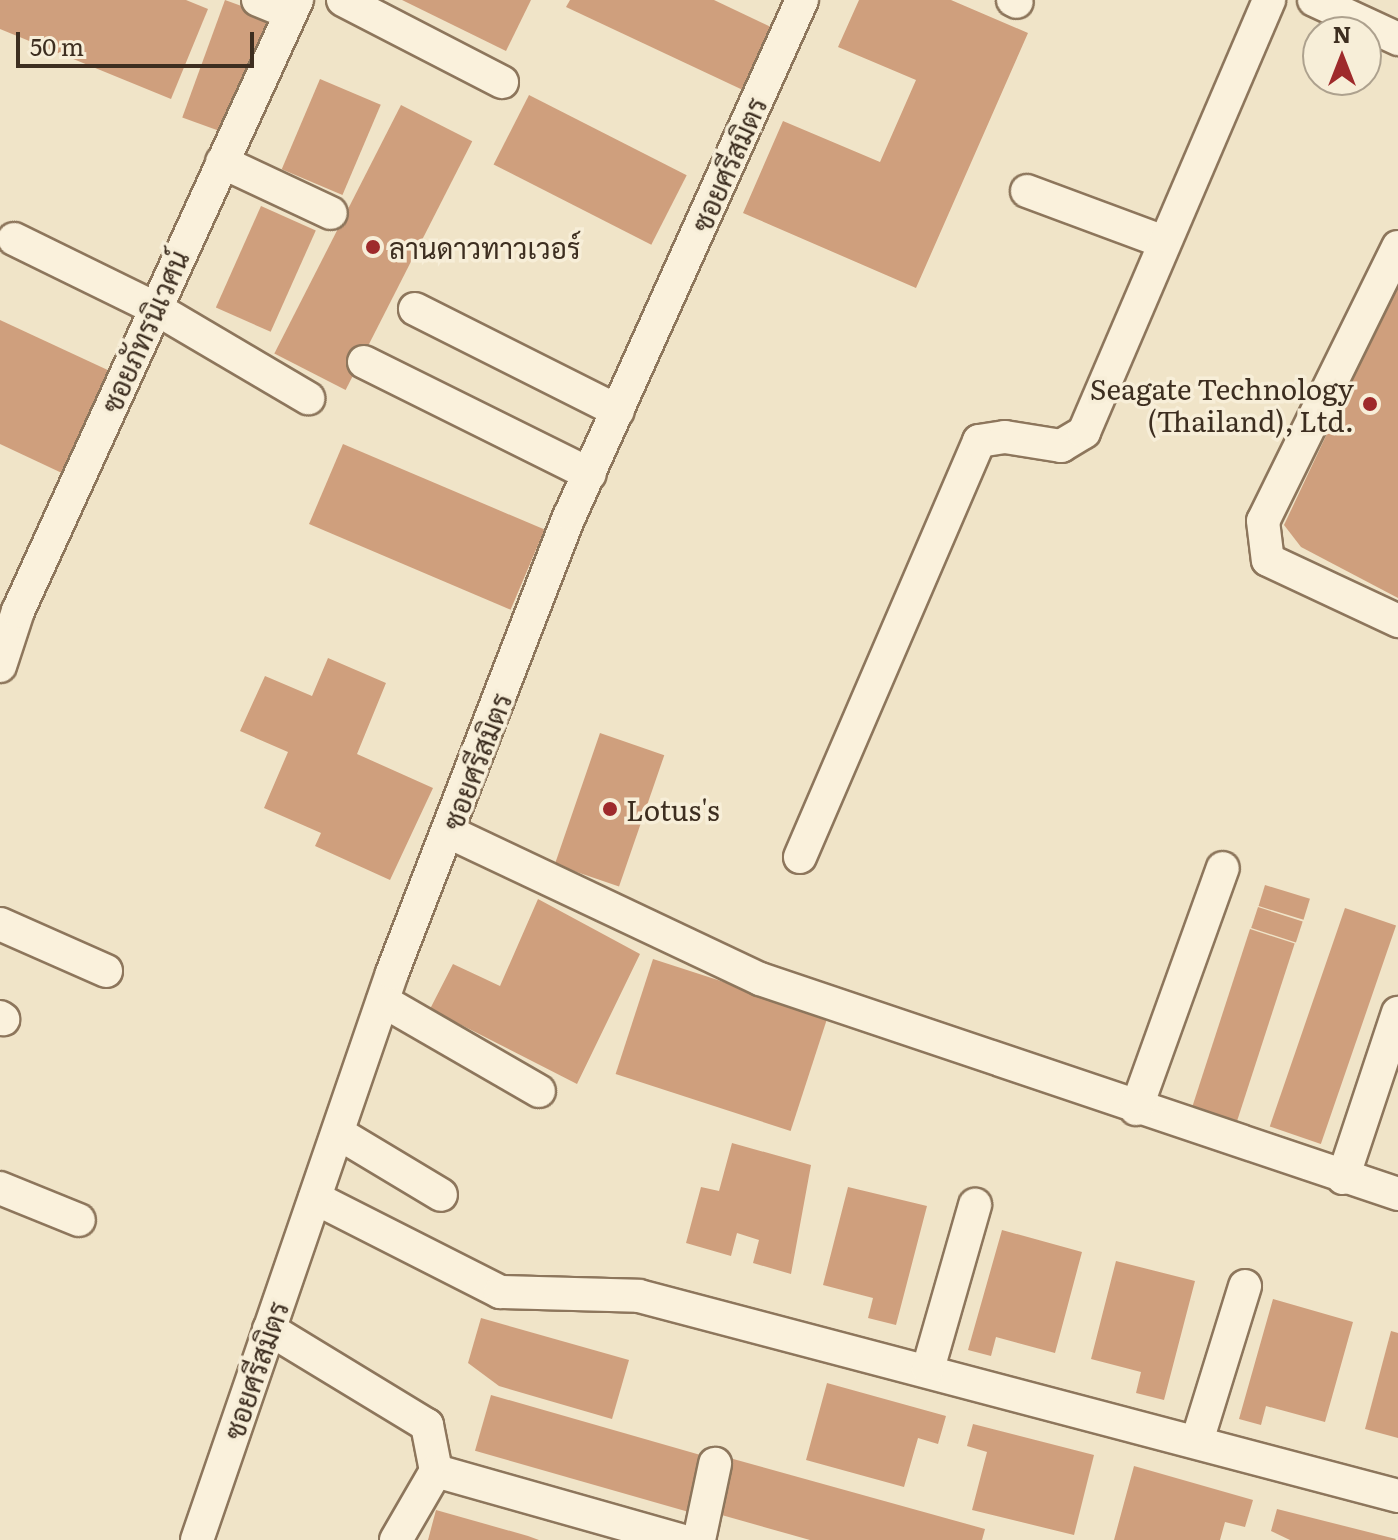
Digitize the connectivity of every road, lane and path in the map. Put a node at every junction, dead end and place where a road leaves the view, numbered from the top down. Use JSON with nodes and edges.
{"nodes":[{"id":1,"x":258,"y":0,"type":"edge"},
{"id":2,"x":343,"y":0,"type":"edge"},
{"id":3,"x":802,"y":0,"type":"edge"},
{"id":4,"x":1269,"y":0,"type":"edge"},
{"id":5,"x":1314,"y":0,"type":"edge"},
{"id":6,"x":294,"y":6,"type":"edge"},
{"id":7,"x":1398,"y":39,"type":"edge"},
{"id":8,"x":502,"y":82,"type":"dead end"},
{"id":9,"x":222,"y":162,"type":"junction"},
{"id":10,"x":1027,"y":191,"type":"dead end"},
{"id":11,"x":331,"y":213,"type":"dead end"},
{"id":12,"x":14,"y":239,"type":"dead end"},
{"id":13,"x":1164,"y":242,"type":"junction"},
{"id":14,"x":1398,"y":247,"type":"edge"},
{"id":15,"x":155,"y":308,"type":"junction"},
{"id":16,"x":415,"y":309,"type":"dead end"},
{"id":17,"x":364,"y":362,"type":"dead end"},
{"id":18,"x":308,"y":398,"type":"dead end"},
{"id":19,"x":618,"y":411,"type":"junction"},
{"id":20,"x":590,"y":474,"type":"junction"},
{"id":21,"x":9,"y":607,"type":"edge"},
{"id":22,"x":1398,"y":621,"type":"edge"},
{"id":23,"x":0,"y":666,"type":"edge"},
{"id":24,"x":449,"y":832,"type":"junction"},
{"id":25,"x":800,"y":857,"type":"dead end"},
{"id":26,"x":1223,"y":868,"type":"dead end"},
{"id":27,"x":0,"y":924,"type":"edge"},
{"id":28,"x":106,"y":971,"type":"dead end"},
{"id":29,"x":383,"y":1001,"type":"junction"},
{"id":30,"x":1398,"y":1013,"type":"edge"},
{"id":31,"x":539,"y":1091,"type":"dead end"},
{"id":32,"x":1136,"y":1109,"type":"junction"},
{"id":33,"x":338,"y":1133,"type":"junction"},
{"id":34,"x":1343,"y":1178,"type":"junction"},
{"id":35,"x":0,"y":1188,"type":"edge"},
{"id":36,"x":1398,"y":1194,"type":"edge"},
{"id":37,"x":441,"y":1195,"type":"dead end"},
{"id":38,"x":315,"y":1198,"type":"junction"},
{"id":39,"x":975,"y":1205,"type":"dead end"},
{"id":40,"x":79,"y":1220,"type":"dead end"},
{"id":41,"x":1245,"y":1286,"type":"dead end"},
{"id":42,"x":269,"y":1329,"type":"junction"},
{"id":43,"x":928,"y":1369,"type":"junction"},
{"id":44,"x":1198,"y":1438,"type":"junction"},
{"id":45,"x":715,"y":1464,"type":"dead end"},
{"id":46,"x":436,"y":1471,"type":"junction"},
{"id":47,"x":1398,"y":1496,"type":"edge"},
{"id":48,"x":197,"y":1540,"type":"edge"},
{"id":49,"x":396,"y":1540,"type":"edge"},
{"id":50,"x":680,"y":1540,"type":"edge"},
{"id":51,"x":699,"y":1540,"type":"edge"}],
"edges":[{"from":1,"to":6,"type":"street"},
{"from":2,"to":8,"type":"street"},
{"from":3,"to":19,"type":"street","name":"ซอยศรีสมิตร"},
{"from":4,"to":13,"type":"street"},
{"from":5,"to":7,"type":"street"},
{"from":6,"to":9,"type":"street","name":"ซอยภัทรนิเวศน์"},
{"from":9,"to":11,"type":"street"},
{"from":9,"to":15,"type":"street","name":"ซอยภัทรนิเวศน์"},
{"from":10,"to":13,"type":"street"},
{"from":12,"to":15,"type":"street"},
{"from":13,"to":25,"type":"street"},
{"from":14,"to":22,"type":"street"},
{"from":15,"to":18,"type":"street"},
{"from":15,"to":21,"type":"street","name":"ซอยภัทรนิเวศน์"},
{"from":16,"to":19,"type":"street"},
{"from":17,"to":20,"type":"street"},
{"from":19,"to":20,"type":"street","name":"ซอยศรีสมิตร"},
{"from":20,"to":24,"type":"street","name":"ซอยศรีสมิตร"},
{"from":21,"to":23,"type":"street","name":"ซอยภัทรนิเวศน์"},
{"from":24,"to":29,"type":"street","name":"ซอยศรีสมิตร"},
{"from":24,"to":32,"type":"street"},
{"from":26,"to":32,"type":"street"},
{"from":27,"to":28,"type":"street"},
{"from":29,"to":31,"type":"street"},
{"from":29,"to":33,"type":"street","name":"ซอยศรีสมิตร"},
{"from":30,"to":34,"type":"street"},
{"from":32,"to":34,"type":"street"},
{"from":33,"to":37,"type":"street"},
{"from":33,"to":38,"type":"street","name":"ซอยศรีสมิตร"},
{"from":34,"to":36,"type":"street"},
{"from":35,"to":40,"type":"street"},
{"from":38,"to":42,"type":"street","name":"ซอยศรีสมิตร"},
{"from":38,"to":43,"type":"street"},
{"from":39,"to":43,"type":"street"},
{"from":41,"to":44,"type":"street"},
{"from":42,"to":46,"type":"street"},
{"from":42,"to":48,"type":"street","name":"ซอยศรีสมิตร"},
{"from":43,"to":44,"type":"street"},
{"from":44,"to":47,"type":"street"},
{"from":45,"to":51,"type":"street"},
{"from":46,"to":49,"type":"street"},
{"from":46,"to":50,"type":"street"}]}
